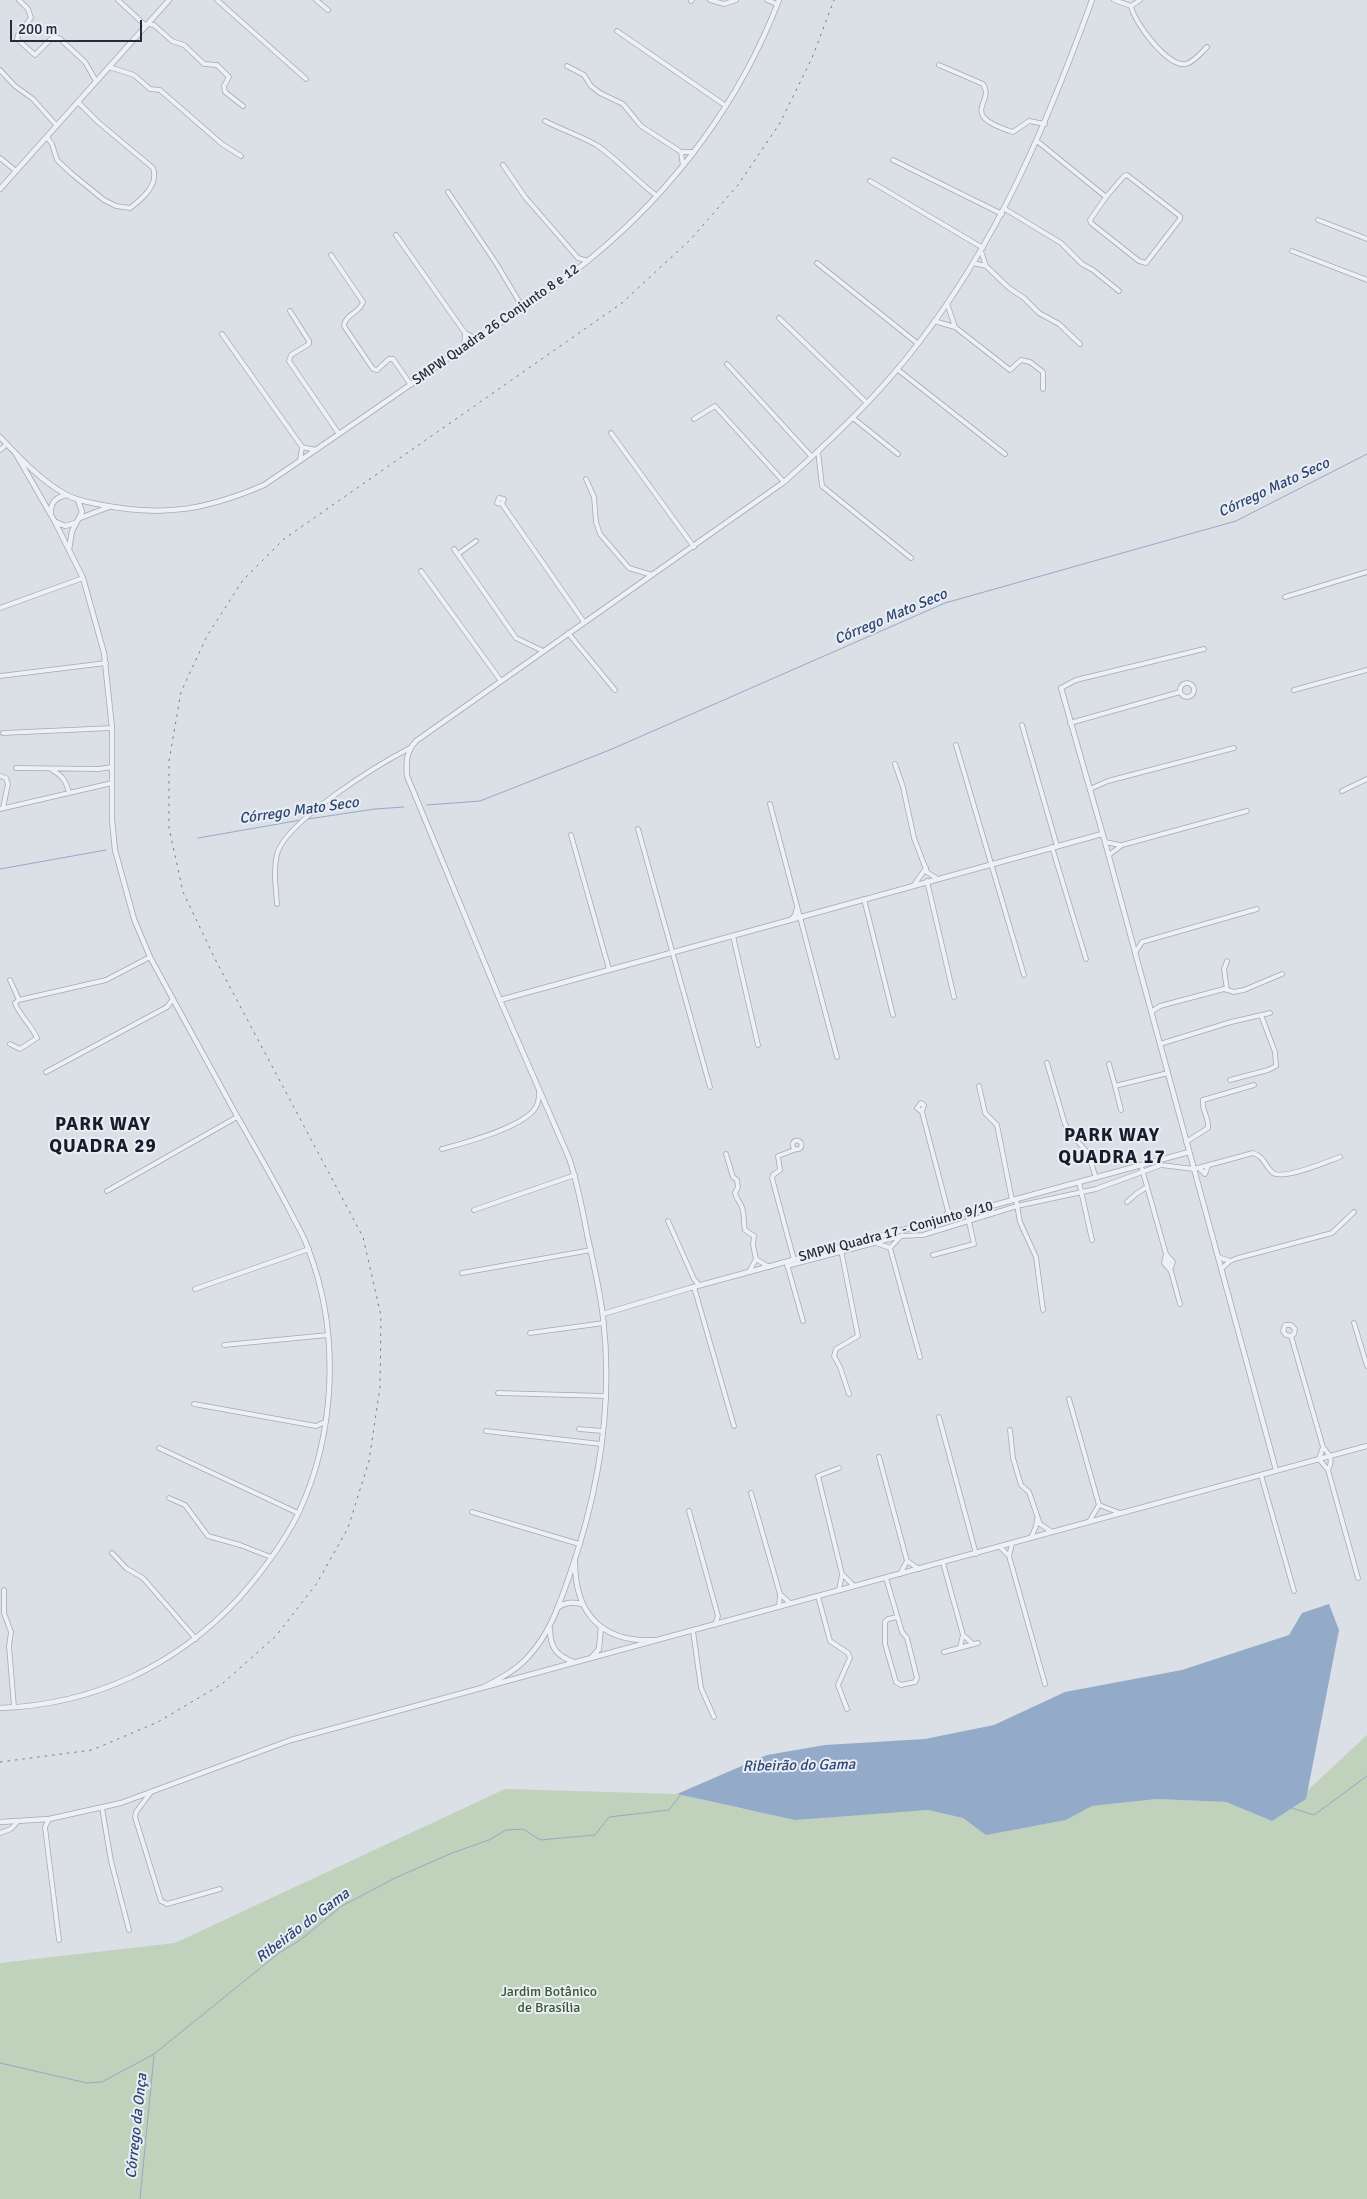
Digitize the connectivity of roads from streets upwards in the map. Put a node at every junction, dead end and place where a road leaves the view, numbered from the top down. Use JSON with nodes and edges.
{"nodes":[{"id":1,"x":19,"y":0,"type":"edge"},
{"id":2,"x":118,"y":0,"type":"edge"},
{"id":3,"x":169,"y":0,"type":"edge"},
{"id":4,"x":217,"y":0,"type":"edge"},
{"id":5,"x":316,"y":0,"type":"edge"},
{"id":6,"x":710,"y":0,"type":"edge"},
{"id":7,"x":736,"y":0,"type":"edge"},
{"id":8,"x":767,"y":0,"type":"edge"},
{"id":9,"x":1092,"y":0,"type":"edge"},
{"id":10,"x":1114,"y":0,"type":"edge"},
{"id":11,"x":1140,"y":0,"type":"edge"},
{"id":12,"x":778,"y":2,"type":"edge"},
{"id":13,"x":1131,"y":6,"type":"junction"},
{"id":14,"x":328,"y":10,"type":"dead end"},
{"id":15,"x":153,"y":18,"type":"junction"},
{"id":16,"x":147,"y":25,"type":"junction"},
{"id":17,"x":154,"y":25,"type":"junction"},
{"id":18,"x":617,"y":31,"type":"dead end"},
{"id":19,"x":1207,"y":47,"type":"dead end"},
{"id":20,"x":939,"y":65,"type":"dead end"},
{"id":21,"x":567,"y":66,"type":"dead end"},
{"id":22,"x":109,"y":67,"type":"junction"},
{"id":23,"x":0,"y":70,"type":"edge"},
{"id":24,"x":306,"y":79,"type":"dead end"},
{"id":25,"x":96,"y":81,"type":"junction"},
{"id":26,"x":78,"y":102,"type":"junction"},
{"id":27,"x":243,"y":106,"type":"dead end"},
{"id":28,"x":726,"y":106,"type":"junction"},
{"id":29,"x":545,"y":122,"type":"dead end"},
{"id":30,"x":1045,"y":124,"type":"junction"},
{"id":31,"x":57,"y":126,"type":"junction"},
{"id":32,"x":47,"y":138,"type":"junction"},
{"id":33,"x":1037,"y":141,"type":"junction"},
{"id":34,"x":681,"y":152,"type":"junction"},
{"id":35,"x":695,"y":152,"type":"junction"},
{"id":36,"x":241,"y":156,"type":"dead end"},
{"id":37,"x":0,"y":158,"type":"edge"},
{"id":38,"x":893,"y":160,"type":"dead end"},
{"id":39,"x":503,"y":165,"type":"dead end"},
{"id":40,"x":683,"y":166,"type":"junction"},
{"id":41,"x":16,"y":171,"type":"junction"},
{"id":42,"x":870,"y":181,"type":"dead end"},
{"id":43,"x":0,"y":189,"type":"edge"},
{"id":44,"x":448,"y":192,"type":"dead end"},
{"id":45,"x":657,"y":196,"type":"junction"},
{"id":46,"x":1106,"y":197,"type":"junction"},
{"id":47,"x":1004,"y":212,"type":"junction"},
{"id":48,"x":1318,"y":220,"type":"dead end"},
{"id":49,"x":396,"y":235,"type":"dead end"},
{"id":50,"x":1367,"y":239,"type":"edge"},
{"id":51,"x":982,"y":250,"type":"junction"},
{"id":52,"x":1292,"y":251,"type":"dead end"},
{"id":53,"x":331,"y":255,"type":"dead end"},
{"id":54,"x":578,"y":258,"type":"junction"},
{"id":55,"x":588,"y":260,"type":"junction"},
{"id":56,"x":817,"y":263,"type":"dead end"},
{"id":57,"x":973,"y":263,"type":"junction"},
{"id":58,"x":986,"y":266,"type":"junction"},
{"id":59,"x":576,"y":269,"type":"junction"},
{"id":60,"x":1367,"y":280,"type":"edge"},
{"id":61,"x":1119,"y":291,"type":"dead end"},
{"id":62,"x":947,"y":303,"type":"junction"},
{"id":63,"x":523,"y":308,"type":"junction"},
{"id":64,"x":290,"y":311,"type":"dead end"},
{"id":65,"x":779,"y":318,"type":"dead end"},
{"id":66,"x":934,"y":321,"type":"junction"},
{"id":67,"x":955,"y":327,"type":"junction"},
{"id":68,"x":465,"y":333,"type":"junction"},
{"id":69,"x":222,"y":334,"type":"dead end"},
{"id":70,"x":477,"y":339,"type":"junction"},
{"id":71,"x":917,"y":343,"type":"junction"},
{"id":72,"x":1080,"y":344,"type":"dead end"},
{"id":73,"x":463,"y":348,"type":"junction"},
{"id":74,"x":727,"y":364,"type":"dead end"},
{"id":75,"x":897,"y":369,"type":"junction"},
{"id":76,"x":411,"y":385,"type":"junction"},
{"id":77,"x":1043,"y":389,"type":"dead end"},
{"id":78,"x":867,"y":403,"type":"junction"},
{"id":79,"x":853,"y":418,"type":"junction"},
{"id":80,"x":694,"y":419,"type":"dead end"},
{"id":81,"x":611,"y":433,"type":"dead end"},
{"id":82,"x":339,"y":434,"type":"junction"},
{"id":83,"x":0,"y":437,"type":"edge"},
{"id":84,"x":7,"y":444,"type":"junction"},
{"id":85,"x":302,"y":447,"type":"junction"},
{"id":86,"x":0,"y":450,"type":"edge"},
{"id":87,"x":316,"y":450,"type":"junction"},
{"id":88,"x":818,"y":451,"type":"junction"},
{"id":89,"x":16,"y":454,"type":"junction"},
{"id":90,"x":898,"y":454,"type":"dead end"},
{"id":91,"x":1005,"y":454,"type":"dead end"},
{"id":92,"x":812,"y":457,"type":"junction"},
{"id":93,"x":300,"y":461,"type":"junction"},
{"id":94,"x":586,"y":479,"type":"dead end"},
{"id":95,"x":784,"y":482,"type":"junction"},
{"id":96,"x":66,"y":495,"type":"junction"},
{"id":97,"x":78,"y":500,"type":"junction"},
{"id":98,"x":502,"y":504,"type":"dead end"},
{"id":99,"x":110,"y":506,"type":"junction"},
{"id":100,"x":51,"y":515,"type":"junction"},
{"id":101,"x":80,"y":518,"type":"junction"},
{"id":102,"x":55,"y":522,"type":"junction"},
{"id":103,"x":76,"y":523,"type":"junction"},
{"id":104,"x":476,"y":542,"type":"dead end"},
{"id":105,"x":694,"y":547,"type":"junction"},
{"id":106,"x":454,"y":549,"type":"dead end"},
{"id":107,"x":69,"y":551,"type":"junction"},
{"id":108,"x":458,"y":554,"type":"junction"},
{"id":109,"x":911,"y":558,"type":"dead end"},
{"id":110,"x":421,"y":572,"type":"dead end"},
{"id":111,"x":1367,"y":572,"type":"edge"},
{"id":112,"x":652,"y":575,"type":"junction"},
{"id":113,"x":83,"y":578,"type":"junction"},
{"id":114,"x":1285,"y":597,"type":"dead end"},
{"id":115,"x":0,"y":608,"type":"edge"},
{"id":116,"x":584,"y":622,"type":"junction"},
{"id":117,"x":568,"y":633,"type":"junction"},
{"id":118,"x":1204,"y":649,"type":"dead end"},
{"id":119,"x":543,"y":651,"type":"junction"},
{"id":120,"x":106,"y":663,"type":"junction"},
{"id":121,"x":1367,"y":670,"type":"edge"},
{"id":122,"x":0,"y":676,"type":"edge"},
{"id":123,"x":502,"y":681,"type":"junction"},
{"id":124,"x":1061,"y":688,"type":"joint"},
{"id":125,"x":615,"y":690,"type":"dead end"},
{"id":126,"x":1294,"y":690,"type":"dead end"},
{"id":127,"x":1180,"y":692,"type":"dead end"},
{"id":128,"x":1070,"y":723,"type":"junction"},
{"id":129,"x":1022,"y":725,"type":"dead end"},
{"id":130,"x":112,"y":728,"type":"junction"},
{"id":131,"x":3,"y":733,"type":"dead end"},
{"id":132,"x":956,"y":745,"type":"dead end"},
{"id":133,"x":410,"y":748,"type":"junction"},
{"id":134,"x":1234,"y":748,"type":"dead end"},
{"id":135,"x":895,"y":764,"type":"dead end"},
{"id":136,"x":112,"y":766,"type":"junction"},
{"id":137,"x":16,"y":768,"type":"dead end"},
{"id":138,"x":51,"y":769,"type":"junction"},
{"id":139,"x":0,"y":776,"type":"edge"},
{"id":140,"x":1367,"y":779,"type":"edge"},
{"id":141,"x":112,"y":783,"type":"junction"},
{"id":142,"x":1090,"y":789,"type":"junction"},
{"id":143,"x":1342,"y":791,"type":"dead end"},
{"id":144,"x":69,"y":792,"type":"junction"},
{"id":145,"x":770,"y":804,"type":"dead end"},
{"id":146,"x":2,"y":808,"type":"edge"},
{"id":147,"x":1247,"y":811,"type":"dead end"},
{"id":148,"x":638,"y":830,"type":"dead end"},
{"id":149,"x":1102,"y":834,"type":"junction"},
{"id":150,"x":570,"y":835,"type":"dead end"},
{"id":151,"x":1105,"y":842,"type":"junction"},
{"id":152,"x":1122,"y":844,"type":"junction"},
{"id":153,"x":1055,"y":846,"type":"junction"},
{"id":154,"x":1108,"y":855,"type":"junction"},
{"id":155,"x":990,"y":864,"type":"junction"},
{"id":156,"x":926,"y":868,"type":"junction"},
{"id":157,"x":936,"y":878,"type":"junction"},
{"id":158,"x":927,"y":881,"type":"junction"},
{"id":159,"x":914,"y":885,"type":"junction"},
{"id":160,"x":864,"y":899,"type":"junction"},
{"id":161,"x":797,"y":903,"type":"junction"},
{"id":162,"x":278,"y":904,"type":"dead end"},
{"id":163,"x":1257,"y":909,"type":"dead end"},
{"id":164,"x":801,"y":918,"type":"junction"},
{"id":165,"x":790,"y":920,"type":"junction"},
{"id":166,"x":733,"y":936,"type":"junction"},
{"id":167,"x":1131,"y":938,"type":"junction"},
{"id":168,"x":1142,"y":942,"type":"junction"},
{"id":169,"x":672,"y":952,"type":"junction"},
{"id":170,"x":1135,"y":953,"type":"junction"},
{"id":171,"x":150,"y":957,"type":"junction"},
{"id":172,"x":1086,"y":959,"type":"dead end"},
{"id":173,"x":1227,"y":960,"type":"dead end"},
{"id":174,"x":609,"y":969,"type":"junction"},
{"id":175,"x":1282,"y":974,"type":"dead end"},
{"id":176,"x":1024,"y":975,"type":"dead end"},
{"id":177,"x":10,"y":980,"type":"dead end"},
{"id":178,"x":1227,"y":990,"type":"junction"},
{"id":179,"x":954,"y":997,"type":"dead end"},
{"id":180,"x":173,"y":999,"type":"junction"},
{"id":181,"x":19,"y":1000,"type":"junction"},
{"id":182,"x":500,"y":1000,"type":"junction"},
{"id":183,"x":1149,"y":1004,"type":"junction"},
{"id":184,"x":1160,"y":1006,"type":"junction"},
{"id":185,"x":167,"y":1007,"type":"junction"},
{"id":186,"x":178,"y":1008,"type":"junction"},
{"id":187,"x":1151,"y":1012,"type":"junction"},
{"id":188,"x":1270,"y":1013,"type":"dead end"},
{"id":189,"x":893,"y":1015,"type":"dead end"},
{"id":190,"x":1261,"y":1015,"type":"junction"},
{"id":191,"x":10,"y":1044,"type":"dead end"},
{"id":192,"x":1160,"y":1044,"type":"junction"},
{"id":193,"x":758,"y":1045,"type":"dead end"},
{"id":194,"x":837,"y":1057,"type":"dead end"},
{"id":195,"x":1047,"y":1063,"type":"dead end"},
{"id":196,"x":1109,"y":1064,"type":"dead end"},
{"id":197,"x":46,"y":1072,"type":"dead end"},
{"id":198,"x":1168,"y":1073,"type":"junction"},
{"id":199,"x":1230,"y":1080,"type":"dead end"},
{"id":200,"x":1254,"y":1085,"type":"dead end"},
{"id":201,"x":979,"y":1086,"type":"dead end"},
{"id":202,"x":1115,"y":1086,"type":"junction"},
{"id":203,"x":710,"y":1087,"type":"dead end"},
{"id":204,"x":539,"y":1092,"type":"junction"},
{"id":205,"x":536,"y":1108,"type":"junction"},
{"id":206,"x":548,"y":1110,"type":"junction"},
{"id":207,"x":1121,"y":1110,"type":"dead end"},
{"id":208,"x":922,"y":1112,"type":"dead end"},
{"id":209,"x":237,"y":1117,"type":"junction"},
{"id":210,"x":1186,"y":1142,"type":"junction"},
{"id":211,"x":442,"y":1148,"type":"dead end"},
{"id":212,"x":794,"y":1150,"type":"dead end"},
{"id":213,"x":1189,"y":1152,"type":"junction"},
{"id":214,"x":726,"y":1154,"type":"dead end"},
{"id":215,"x":1340,"y":1157,"type":"dead end"},
{"id":216,"x":1141,"y":1165,"type":"junction"},
{"id":217,"x":1196,"y":1169,"type":"junction"},
{"id":218,"x":1143,"y":1171,"type":"junction"},
{"id":219,"x":575,"y":1176,"type":"junction"},
{"id":220,"x":1096,"y":1178,"type":"junction"},
{"id":221,"x":1079,"y":1182,"type":"junction"},
{"id":222,"x":1147,"y":1187,"type":"junction"},
{"id":223,"x":107,"y":1191,"type":"dead end"},
{"id":224,"x":1082,"y":1192,"type":"junction"},
{"id":225,"x":1014,"y":1200,"type":"junction"},
{"id":226,"x":1127,"y":1202,"type":"dead end"},
{"id":227,"x":1017,"y":1206,"type":"junction"},
{"id":228,"x":474,"y":1210,"type":"dead end"},
{"id":229,"x":948,"y":1210,"type":"junction"},
{"id":230,"x":1354,"y":1212,"type":"dead end"},
{"id":231,"x":967,"y":1213,"type":"junction"},
{"id":232,"x":957,"y":1216,"type":"junction"},
{"id":233,"x":944,"y":1220,"type":"junction"},
{"id":234,"x":668,"y":1221,"type":"dead end"},
{"id":235,"x":968,"y":1221,"type":"junction"},
{"id":236,"x":905,"y":1230,"type":"junction"},
{"id":237,"x":901,"y":1236,"type":"junction"},
{"id":238,"x":867,"y":1240,"type":"junction"},
{"id":239,"x":1092,"y":1240,"type":"dead end"},
{"id":240,"x":876,"y":1243,"type":"junction"},
{"id":241,"x":890,"y":1248,"type":"junction"},
{"id":242,"x":309,"y":1249,"type":"junction"},
{"id":243,"x":591,"y":1250,"type":"junction"},
{"id":244,"x":841,"y":1250,"type":"junction"},
{"id":245,"x":793,"y":1252,"type":"junction"},
{"id":246,"x":1166,"y":1254,"type":"junction"},
{"id":247,"x":933,"y":1255,"type":"dead end"},
{"id":248,"x":1218,"y":1257,"type":"junction"},
{"id":249,"x":801,"y":1258,"type":"junction"},
{"id":250,"x":756,"y":1259,"type":"junction"},
{"id":251,"x":794,"y":1260,"type":"junction"},
{"id":252,"x":1230,"y":1261,"type":"junction"},
{"id":253,"x":787,"y":1264,"type":"junction"},
{"id":254,"x":769,"y":1267,"type":"junction"},
{"id":255,"x":1221,"y":1269,"type":"junction"},
{"id":256,"x":1170,"y":1270,"type":"junction"},
{"id":257,"x":749,"y":1272,"type":"junction"},
{"id":258,"x":462,"y":1273,"type":"dead end"},
{"id":259,"x":694,"y":1278,"type":"junction"},
{"id":260,"x":694,"y":1287,"type":"junction"},
{"id":261,"x":195,"y":1289,"type":"dead end"},
{"id":262,"x":1180,"y":1304,"type":"dead end"},
{"id":263,"x":1043,"y":1310,"type":"dead end"},
{"id":264,"x":603,"y":1314,"type":"junction"},
{"id":265,"x":803,"y":1321,"type":"dead end"},
{"id":266,"x":1354,"y":1323,"type":"dead end"},
{"id":267,"x":604,"y":1324,"type":"junction"},
{"id":268,"x":530,"y":1332,"type":"dead end"},
{"id":269,"x":328,"y":1335,"type":"junction"},
{"id":270,"x":1290,"y":1336,"type":"dead end"},
{"id":271,"x":224,"y":1345,"type":"dead end"},
{"id":272,"x":920,"y":1357,"type":"dead end"},
{"id":273,"x":1367,"y":1366,"type":"edge"},
{"id":274,"x":498,"y":1393,"type":"dead end"},
{"id":275,"x":849,"y":1394,"type":"dead end"},
{"id":276,"x":606,"y":1396,"type":"junction"},
{"id":277,"x":1069,"y":1399,"type":"dead end"},
{"id":278,"x":194,"y":1404,"type":"dead end"},
{"id":279,"x":939,"y":1417,"type":"dead end"},
{"id":280,"x":325,"y":1422,"type":"junction"},
{"id":281,"x":316,"y":1426,"type":"junction"},
{"id":282,"x":734,"y":1426,"type":"dead end"},
{"id":283,"x":579,"y":1429,"type":"dead end"},
{"id":284,"x":1010,"y":1430,"type":"dead end"},
{"id":285,"x":486,"y":1431,"type":"dead end"},
{"id":286,"x":323,"y":1432,"type":"junction"},
{"id":287,"x":602,"y":1432,"type":"junction"},
{"id":288,"x":601,"y":1444,"type":"junction"},
{"id":289,"x":1367,"y":1446,"type":"edge"},
{"id":290,"x":1323,"y":1447,"type":"junction"},
{"id":291,"x":159,"y":1448,"type":"dead end"},
{"id":292,"x":1330,"y":1456,"type":"junction"},
{"id":293,"x":878,"y":1457,"type":"dead end"},
{"id":294,"x":1319,"y":1459,"type":"junction"},
{"id":295,"x":839,"y":1468,"type":"dead end"},
{"id":296,"x":1276,"y":1470,"type":"junction"},
{"id":297,"x":1328,"y":1470,"type":"junction"},
{"id":298,"x":1261,"y":1475,"type":"junction"},
{"id":299,"x":752,"y":1493,"type":"dead end"},
{"id":300,"x":170,"y":1498,"type":"dead end"},
{"id":301,"x":1099,"y":1505,"type":"junction"},
{"id":302,"x":689,"y":1511,"type":"dead end"},
{"id":303,"x":472,"y":1512,"type":"dead end"},
{"id":304,"x":1120,"y":1513,"type":"junction"},
{"id":305,"x":298,"y":1514,"type":"junction"},
{"id":306,"x":1037,"y":1519,"type":"junction"},
{"id":307,"x":1089,"y":1522,"type":"junction"},
{"id":308,"x":1052,"y":1532,"type":"junction"},
{"id":309,"x":1031,"y":1538,"type":"junction"},
{"id":310,"x":580,"y":1544,"type":"junction"},
{"id":311,"x":1012,"y":1544,"type":"junction"},
{"id":312,"x":1000,"y":1547,"type":"junction"},
{"id":313,"x":112,"y":1552,"type":"dead end"},
{"id":314,"x":976,"y":1554,"type":"junction"},
{"id":315,"x":1010,"y":1556,"type":"junction"},
{"id":316,"x":271,"y":1557,"type":"junction"},
{"id":317,"x":575,"y":1559,"type":"junction"},
{"id":318,"x":907,"y":1560,"type":"junction"},
{"id":319,"x":943,"y":1563,"type":"junction"},
{"id":320,"x":919,"y":1569,"type":"junction"},
{"id":321,"x":842,"y":1574,"type":"junction"},
{"id":322,"x":900,"y":1574,"type":"junction"},
{"id":323,"x":886,"y":1578,"type":"junction"},
{"id":324,"x":1358,"y":1578,"type":"dead end"},
{"id":325,"x":854,"y":1586,"type":"junction"},
{"id":326,"x":4,"y":1590,"type":"dead end"},
{"id":327,"x":839,"y":1590,"type":"junction"},
{"id":328,"x":1294,"y":1591,"type":"dead end"},
{"id":329,"x":780,"y":1594,"type":"junction"},
{"id":330,"x":818,"y":1596,"type":"junction"},
{"id":331,"x":582,"y":1604,"type":"junction"},
{"id":332,"x":790,"y":1604,"type":"junction"},
{"id":333,"x":779,"y":1607,"type":"junction"},
{"id":334,"x":558,"y":1608,"type":"junction"},
{"id":335,"x":718,"y":1616,"type":"junction"},
{"id":336,"x":897,"y":1616,"type":"junction"},
{"id":337,"x":726,"y":1622,"type":"junction"},
{"id":338,"x":715,"y":1625,"type":"junction"},
{"id":339,"x":601,"y":1627,"type":"junction"},
{"id":340,"x":550,"y":1628,"type":"junction"},
{"id":341,"x":692,"y":1631,"type":"junction"},
{"id":342,"x":963,"y":1635,"type":"junction"},
{"id":343,"x":196,"y":1639,"type":"junction"},
{"id":344,"x":661,"y":1639,"type":"junction"},
{"id":345,"x":978,"y":1643,"type":"dead end"},
{"id":346,"x":973,"y":1644,"type":"junction"},
{"id":347,"x":960,"y":1647,"type":"junction"},
{"id":348,"x":944,"y":1652,"type":"dead end"},
{"id":349,"x":590,"y":1659,"type":"junction"},
{"id":350,"x":575,"y":1662,"type":"junction"},
{"id":351,"x":1045,"y":1684,"type":"dead end"},
{"id":352,"x":484,"y":1688,"type":"junction"},
{"id":353,"x":14,"y":1707,"type":"junction"},
{"id":354,"x":0,"y":1708,"type":"edge"},
{"id":355,"x":847,"y":1709,"type":"dead end"},
{"id":356,"x":714,"y":1717,"type":"dead end"},
{"id":357,"x":151,"y":1792,"type":"junction"},
{"id":358,"x":102,"y":1808,"type":"junction"},
{"id":359,"x":49,"y":1819,"type":"junction"},
{"id":360,"x":39,"y":1820,"type":"junction"},
{"id":361,"x":18,"y":1821,"type":"junction"},
{"id":362,"x":0,"y":1822,"type":"edge"},
{"id":363,"x":45,"y":1827,"type":"junction"},
{"id":364,"x":0,"y":1833,"type":"edge"},
{"id":365,"x":220,"y":1889,"type":"dead end"},
{"id":366,"x":129,"y":1930,"type":"dead end"},
{"id":367,"x":59,"y":1940,"type":"dead end"}],
"edges":[{"from":1,"to":25,"type":"street"},
{"from":2,"to":16,"type":"street"},
{"from":3,"to":15,"type":"street"},
{"from":4,"to":24,"type":"street"},
{"from":5,"to":14,"type":"street"},
{"from":6,"to":7,"type":"street"},
{"from":8,"to":12,"type":"street"},
{"from":9,"to":30,"type":"street"},
{"from":10,"to":13,"type":"street"},
{"from":11,"to":13,"type":"street"},
{"from":12,"to":28,"type":"street","name":"SMPW Quadra 26 Conjunto 8 e 12"},
{"from":13,"to":19,"type":"street"},
{"from":15,"to":16,"type":"street"},
{"from":15,"to":17,"type":"street"},
{"from":16,"to":17,"type":"street"},
{"from":16,"to":22,"type":"street"},
{"from":17,"to":27,"type":"street"},
{"from":18,"to":28,"type":"street"},
{"from":20,"to":30,"type":"street"},
{"from":21,"to":34,"type":"street"},
{"from":22,"to":25,"type":"street"},
{"from":22,"to":36,"type":"street"},
{"from":23,"to":31,"type":"street"},
{"from":25,"to":26,"type":"street"},
{"from":26,"to":31,"type":"street"},
{"from":26,"to":32,"type":"street"},
{"from":28,"to":35,"type":"street","name":"SMPW Quadra 26 Conjunto 8 e 12"},
{"from":29,"to":45,"type":"street"},
{"from":30,"to":33,"type":"street"},
{"from":31,"to":32,"type":"street"},
{"from":32,"to":41,"type":"street"},
{"from":33,"to":46,"type":"street"},
{"from":33,"to":47,"type":"street"},
{"from":34,"to":35,"type":"street"},
{"from":34,"to":40,"type":"street"},
{"from":35,"to":40,"type":"street","name":"SMPW Quadra 26 Conjunto 8 e 12"},
{"from":37,"to":41,"type":"street"},
{"from":38,"to":47,"type":"street"},
{"from":39,"to":54,"type":"street"},
{"from":40,"to":45,"type":"street","name":"SMPW Quadra 26 Conjunto 8 e 12"},
{"from":41,"to":43,"type":"street"},
{"from":42,"to":51,"type":"street"},
{"from":44,"to":63,"type":"street"},
{"from":45,"to":55,"type":"street","name":"SMPW Quadra 26 Conjunto 8 e 12"},
{"from":46,"to":46,"type":"street"},
{"from":47,"to":51,"type":"street"},
{"from":47,"to":61,"type":"street"},
{"from":48,"to":50,"type":"street"},
{"from":49,"to":68,"type":"street"},
{"from":51,"to":57,"type":"street"},
{"from":51,"to":58,"type":"street"},
{"from":52,"to":60,"type":"street"},
{"from":53,"to":76,"type":"street"},
{"from":54,"to":55,"type":"street"},
{"from":54,"to":59,"type":"street"},
{"from":55,"to":59,"type":"street","name":"SMPW Quadra 26 Conjunto 8 e 12"},
{"from":56,"to":71,"type":"street"},
{"from":57,"to":58,"type":"street"},
{"from":57,"to":62,"type":"street"},
{"from":58,"to":72,"type":"street"},
{"from":59,"to":63,"type":"street","name":"SMPW Quadra 26 Conjunto 8 e 12"},
{"from":62,"to":66,"type":"street"},
{"from":62,"to":67,"type":"street"},
{"from":63,"to":70,"type":"street","name":"SMPW Quadra 26 Conjunto 8 e 12"},
{"from":64,"to":82,"type":"street"},
{"from":65,"to":78,"type":"street"},
{"from":66,"to":67,"type":"street"},
{"from":66,"to":71,"type":"street"},
{"from":67,"to":77,"type":"street"},
{"from":68,"to":70,"type":"street"},
{"from":68,"to":73,"type":"street"},
{"from":69,"to":85,"type":"street"},
{"from":70,"to":73,"type":"street","name":"SMPW Quadra 26 Conjunto 8 e 12"},
{"from":71,"to":75,"type":"street"},
{"from":73,"to":76,"type":"street","name":"SMPW Quadra 26 Conjunto 8 e 12"},
{"from":74,"to":92,"type":"street"},
{"from":75,"to":78,"type":"street"},
{"from":75,"to":91,"type":"street"},
{"from":76,"to":82,"type":"street","name":"SMPW Quadra 26 Conjunto 8 e 12"},
{"from":78,"to":79,"type":"street"},
{"from":79,"to":88,"type":"street"},
{"from":79,"to":90,"type":"street"},
{"from":80,"to":95,"type":"street"},
{"from":81,"to":105,"type":"street"},
{"from":82,"to":87,"type":"street","name":"SMPW Quadra 26 Conjunto 8 e 12"},
{"from":83,"to":84,"type":"street"},
{"from":84,"to":86,"type":"street"},
{"from":84,"to":89,"type":"street"},
{"from":85,"to":87,"type":"street"},
{"from":85,"to":93,"type":"street"},
{"from":87,"to":93,"type":"street","name":"SMPW Quadra 26 Conjunto 8 e 12"},
{"from":88,"to":92,"type":"street"},
{"from":88,"to":109,"type":"street"},
{"from":89,"to":96,"type":"street"},
{"from":89,"to":100,"type":"street"},
{"from":92,"to":95,"type":"street"},
{"from":93,"to":99,"type":"street","name":"SMPW Quadra 26 Conjunto 8 e 12"},
{"from":94,"to":112,"type":"street"},
{"from":95,"to":105,"type":"street"},
{"from":96,"to":97,"type":"street"},
{"from":96,"to":100,"type":"street"},
{"from":97,"to":99,"type":"street","name":"SMPW Quadra 26 Conjunto 8 e 12"},
{"from":97,"to":101,"type":"street"},
{"from":98,"to":116,"type":"street"},
{"from":99,"to":101,"type":"street","name":"SMPW Quadra 26 Conjunto 8 e 12"},
{"from":100,"to":102,"type":"street"},
{"from":101,"to":103,"type":"street"},
{"from":102,"to":103,"type":"street"},
{"from":102,"to":107,"type":"street"},
{"from":103,"to":107,"type":"street"},
{"from":104,"to":108,"type":"street"},
{"from":105,"to":112,"type":"street"},
{"from":106,"to":108,"type":"street"},
{"from":107,"to":113,"type":"street"},
{"from":108,"to":119,"type":"street"},
{"from":110,"to":123,"type":"street"},
{"from":111,"to":114,"type":"street"},
{"from":112,"to":116,"type":"street"},
{"from":113,"to":115,"type":"street"},
{"from":113,"to":120,"type":"street"},
{"from":116,"to":117,"type":"street"},
{"from":117,"to":119,"type":"street"},
{"from":117,"to":125,"type":"street"},
{"from":118,"to":124,"type":"street"},
{"from":119,"to":123,"type":"street"},
{"from":120,"to":122,"type":"street"},
{"from":120,"to":130,"type":"street"},
{"from":121,"to":126,"type":"street"},
{"from":123,"to":133,"type":"street"},
{"from":124,"to":128,"type":"street"},
{"from":127,"to":128,"type":"street"},
{"from":128,"to":142,"type":"street"},
{"from":129,"to":153,"type":"street"},
{"from":130,"to":131,"type":"street"},
{"from":130,"to":136,"type":"street"},
{"from":132,"to":155,"type":"street"},
{"from":133,"to":162,"type":"street"},
{"from":133,"to":182,"type":"street"},
{"from":134,"to":142,"type":"street"},
{"from":135,"to":156,"type":"street"},
{"from":136,"to":138,"type":"street"},
{"from":136,"to":141,"type":"street"},
{"from":137,"to":138,"type":"street"},
{"from":138,"to":144,"type":"street"},
{"from":139,"to":146,"type":"street"},
{"from":140,"to":143,"type":"street"},
{"from":141,"to":144,"type":"street"},
{"from":141,"to":171,"type":"street"},
{"from":142,"to":149,"type":"street"},
{"from":144,"to":146,"type":"street"},
{"from":145,"to":161,"type":"street"},
{"from":147,"to":152,"type":"street"},
{"from":148,"to":169,"type":"street"},
{"from":149,"to":151,"type":"street"},
{"from":149,"to":153,"type":"street"},
{"from":150,"to":174,"type":"street"},
{"from":151,"to":152,"type":"street"},
{"from":151,"to":154,"type":"street"},
{"from":152,"to":154,"type":"street"},
{"from":153,"to":155,"type":"street"},
{"from":153,"to":172,"type":"street"},
{"from":154,"to":167,"type":"street"},
{"from":155,"to":157,"type":"street"},
{"from":155,"to":176,"type":"street"},
{"from":156,"to":157,"type":"street"},
{"from":156,"to":159,"type":"street"},
{"from":157,"to":158,"type":"street"},
{"from":158,"to":159,"type":"street"},
{"from":158,"to":179,"type":"street"},
{"from":159,"to":160,"type":"street"},
{"from":160,"to":164,"type":"street"},
{"from":160,"to":189,"type":"street"},
{"from":161,"to":164,"type":"street"},
{"from":161,"to":165,"type":"street"},
{"from":163,"to":168,"type":"street"},
{"from":164,"to":165,"type":"street"},
{"from":164,"to":194,"type":"street"},
{"from":165,"to":166,"type":"street"},
{"from":166,"to":169,"type":"street"},
{"from":166,"to":193,"type":"street"},
{"from":167,"to":168,"type":"street"},
{"from":167,"to":170,"type":"street"},
{"from":168,"to":170,"type":"street"},
{"from":169,"to":174,"type":"street"},
{"from":169,"to":203,"type":"street"},
{"from":170,"to":183,"type":"street"},
{"from":171,"to":180,"type":"street"},
{"from":171,"to":181,"type":"street"},
{"from":173,"to":178,"type":"street"},
{"from":174,"to":182,"type":"street"},
{"from":175,"to":178,"type":"street"},
{"from":177,"to":181,"type":"street"},
{"from":178,"to":184,"type":"street"},
{"from":180,"to":185,"type":"street"},
{"from":180,"to":186,"type":"street"},
{"from":181,"to":191,"type":"street"},
{"from":182,"to":204,"type":"street"},
{"from":183,"to":184,"type":"street"},
{"from":183,"to":187,"type":"street"},
{"from":184,"to":187,"type":"street"},
{"from":185,"to":186,"type":"street"},
{"from":185,"to":197,"type":"street"},
{"from":186,"to":209,"type":"street"},
{"from":187,"to":192,"type":"street"},
{"from":188,"to":190,"type":"street"},
{"from":190,"to":192,"type":"street"},
{"from":190,"to":199,"type":"street"},
{"from":192,"to":198,"type":"street"},
{"from":195,"to":220,"type":"street"},
{"from":196,"to":202,"type":"street"},
{"from":198,"to":202,"type":"street"},
{"from":198,"to":210,"type":"street"},
{"from":200,"to":210,"type":"street"},
{"from":201,"to":225,"type":"street"},
{"from":202,"to":207,"type":"street"},
{"from":204,"to":205,"type":"street"},
{"from":204,"to":206,"type":"street"},
{"from":205,"to":206,"type":"street"},
{"from":205,"to":211,"type":"street"},
{"from":206,"to":219,"type":"street"},
{"from":208,"to":229,"type":"street"},
{"from":209,"to":223,"type":"street"},
{"from":209,"to":242,"type":"street"},
{"from":210,"to":213,"type":"street"},
{"from":212,"to":245,"type":"street"},
{"from":213,"to":216,"type":"street","name":"SMPW Quadra 17 - Conjunto 9/10"},
{"from":213,"to":217,"type":"street"},
{"from":214,"to":250,"type":"street"},
{"from":215,"to":217,"type":"street"},
{"from":216,"to":218,"type":"street"},
{"from":216,"to":220,"type":"street","name":"SMPW Quadra 17 - Conjunto 9/10"},
{"from":217,"to":218,"type":"street"},
{"from":217,"to":248,"type":"street"},
{"from":218,"to":222,"type":"street"},
{"from":218,"to":224,"type":"street"},
{"from":219,"to":228,"type":"street"},
{"from":219,"to":243,"type":"street"},
{"from":220,"to":221,"type":"street","name":"SMPW Quadra 17 - Conjunto 9/10"},
{"from":221,"to":224,"type":"street"},
{"from":221,"to":225,"type":"street","name":"SMPW Quadra 17 - Conjunto 9/10"},
{"from":222,"to":226,"type":"street"},
{"from":222,"to":246,"type":"street"},
{"from":224,"to":227,"type":"street"},
{"from":224,"to":239,"type":"street"},
{"from":225,"to":227,"type":"street"},
{"from":225,"to":231,"type":"street","name":"SMPW Quadra 17 - Conjunto 9/10"},
{"from":227,"to":235,"type":"street"},
{"from":227,"to":263,"type":"street"},
{"from":229,"to":232,"type":"street"},
{"from":229,"to":233,"type":"street"},
{"from":230,"to":252,"type":"street"},
{"from":231,"to":232,"type":"street","name":"SMPW Quadra 17 - Conjunto 9/10"},
{"from":231,"to":235,"type":"street"},
{"from":232,"to":233,"type":"street","name":"SMPW Quadra 17 - Conjunto 9/10"},
{"from":233,"to":236,"type":"street","name":"SMPW Quadra 17 - Conjunto 9/10"},
{"from":234,"to":259,"type":"street"},
{"from":235,"to":237,"type":"street"},
{"from":235,"to":247,"type":"street"},
{"from":236,"to":237,"type":"street"},
{"from":236,"to":238,"type":"street","name":"SMPW Quadra 17 - Conjunto 9/10"},
{"from":237,"to":240,"type":"street"},
{"from":237,"to":241,"type":"street"},
{"from":238,"to":240,"type":"street"},
{"from":238,"to":244,"type":"street","name":"SMPW Quadra 17 - Conjunto 9/10"},
{"from":240,"to":241,"type":"street"},
{"from":240,"to":244,"type":"street"},
{"from":241,"to":272,"type":"street"},
{"from":242,"to":261,"type":"street"},
{"from":242,"to":269,"type":"street"},
{"from":243,"to":258,"type":"street"},
{"from":243,"to":264,"type":"street"},
{"from":244,"to":249,"type":"street","name":"SMPW Quadra 17 - Conjunto 9/10"},
{"from":244,"to":253,"type":"street"},
{"from":244,"to":275,"type":"street"},
{"from":245,"to":249,"type":"street"},
{"from":245,"to":251,"type":"street"},
{"from":246,"to":256,"type":"street"},
{"from":246,"to":256,"type":"street"},
{"from":248,"to":252,"type":"street"},
{"from":248,"to":255,"type":"street"},
{"from":249,"to":251,"type":"street","name":"SMPW Quadra 17 - Conjunto 9/10"},
{"from":250,"to":254,"type":"street"},
{"from":250,"to":257,"type":"street"},
{"from":251,"to":253,"type":"street","name":"SMPW Quadra 17 - Conjunto 9/10"},
{"from":252,"to":255,"type":"street"},
{"from":253,"to":254,"type":"street","name":"SMPW Quadra 17 - Conjunto 9/10"},
{"from":253,"to":265,"type":"street"},
{"from":254,"to":257,"type":"street","name":"SMPW Quadra 17 - Conjunto 9/10"},
{"from":255,"to":296,"type":"street"},
{"from":256,"to":262,"type":"street"},
{"from":257,"to":260,"type":"street","name":"SMPW Quadra 17 - Conjunto 9/10"},
{"from":259,"to":260,"type":"street"},
{"from":259,"to":260,"type":"street"},
{"from":260,"to":264,"type":"street","name":"SMPW Quadra 17 - Conjunto 9/10"},
{"from":260,"to":282,"type":"street"},
{"from":264,"to":267,"type":"street"},
{"from":266,"to":273,"type":"street"},
{"from":267,"to":268,"type":"street"},
{"from":267,"to":276,"type":"street"},
{"from":269,"to":271,"type":"street"},
{"from":269,"to":280,"type":"street"},
{"from":270,"to":290,"type":"street"},
{"from":274,"to":276,"type":"street"},
{"from":276,"to":287,"type":"street"},
{"from":277,"to":301,"type":"street"},
{"from":278,"to":281,"type":"street"},
{"from":279,"to":314,"type":"street"},
{"from":280,"to":281,"type":"street"},
{"from":280,"to":286,"type":"street"},
{"from":281,"to":286,"type":"street"},
{"from":283,"to":287,"type":"street"},
{"from":284,"to":306,"type":"street"},
{"from":285,"to":288,"type":"street"},
{"from":286,"to":305,"type":"street"},
{"from":287,"to":288,"type":"street"},
{"from":288,"to":310,"type":"street"},
{"from":289,"to":292,"type":"street"},
{"from":290,"to":292,"type":"street"},
{"from":290,"to":294,"type":"street"},
{"from":291,"to":305,"type":"street"},
{"from":292,"to":294,"type":"street"},
{"from":292,"to":297,"type":"street"},
{"from":293,"to":318,"type":"street"},
{"from":294,"to":296,"type":"street"},
{"from":294,"to":297,"type":"street"},
{"from":295,"to":321,"type":"street"},
{"from":296,"to":298,"type":"street"},
{"from":297,"to":324,"type":"street"},
{"from":298,"to":304,"type":"street"},
{"from":298,"to":328,"type":"street"},
{"from":299,"to":329,"type":"street"},
{"from":300,"to":316,"type":"street"},
{"from":301,"to":304,"type":"street"},
{"from":301,"to":307,"type":"street"},
{"from":302,"to":335,"type":"street"},
{"from":303,"to":310,"type":"street"},
{"from":304,"to":307,"type":"street"},
{"from":305,"to":316,"type":"street"},
{"from":306,"to":308,"type":"street"},
{"from":306,"to":309,"type":"street"},
{"from":307,"to":308,"type":"street"},
{"from":308,"to":309,"type":"street"},
{"from":309,"to":311,"type":"street"},
{"from":310,"to":317,"type":"street"},
{"from":311,"to":312,"type":"street"},
{"from":311,"to":315,"type":"street"},
{"from":312,"to":314,"type":"street"},
{"from":312,"to":315,"type":"street"},
{"from":313,"to":343,"type":"street"},
{"from":314,"to":319,"type":"street"},
{"from":315,"to":351,"type":"street"},
{"from":316,"to":343,"type":"street"},
{"from":317,"to":331,"type":"street"},
{"from":317,"to":334,"type":"street"},
{"from":318,"to":320,"type":"street"},
{"from":318,"to":322,"type":"street"},
{"from":319,"to":320,"type":"street"},
{"from":319,"to":342,"type":"street"},
{"from":320,"to":322,"type":"street"},
{"from":321,"to":325,"type":"street"},
{"from":321,"to":327,"type":"street"},
{"from":322,"to":323,"type":"street"},
{"from":323,"to":325,"type":"street"},
{"from":323,"to":336,"type":"street"},
{"from":325,"to":327,"type":"street"},
{"from":326,"to":353,"type":"street"},
{"from":327,"to":330,"type":"street"},
{"from":329,"to":332,"type":"street"},
{"from":329,"to":333,"type":"street"},
{"from":330,"to":332,"type":"street"},
{"from":330,"to":355,"type":"street"},
{"from":331,"to":334,"type":"street"},
{"from":331,"to":339,"type":"street"},
{"from":332,"to":333,"type":"street"},
{"from":333,"to":337,"type":"street"},
{"from":334,"to":340,"type":"street"},
{"from":335,"to":337,"type":"street"},
{"from":335,"to":338,"type":"street"},
{"from":336,"to":336,"type":"street"},
{"from":337,"to":338,"type":"street"},
{"from":338,"to":341,"type":"street"},
{"from":339,"to":344,"type":"street"},
{"from":339,"to":349,"type":"street"},
{"from":340,"to":350,"type":"street"},
{"from":340,"to":352,"type":"street"},
{"from":341,"to":344,"type":"street"},
{"from":341,"to":356,"type":"street"},
{"from":342,"to":346,"type":"street"},
{"from":342,"to":347,"type":"street"},
{"from":343,"to":353,"type":"street"},
{"from":344,"to":349,"type":"street"},
{"from":345,"to":346,"type":"street"},
{"from":346,"to":347,"type":"street"},
{"from":347,"to":348,"type":"street"},
{"from":349,"to":350,"type":"street"},
{"from":350,"to":352,"type":"street"},
{"from":352,"to":357,"type":"street"},
{"from":353,"to":354,"type":"street"},
{"from":357,"to":358,"type":"street"},
{"from":357,"to":365,"type":"street"},
{"from":358,"to":359,"type":"street"},
{"from":358,"to":366,"type":"street"},
{"from":359,"to":360,"type":"street"},
{"from":359,"to":363,"type":"street"},
{"from":360,"to":361,"type":"street"},
{"from":360,"to":363,"type":"street"},
{"from":361,"to":362,"type":"street"},
{"from":361,"to":364,"type":"street"},
{"from":363,"to":367,"type":"street"}]}
